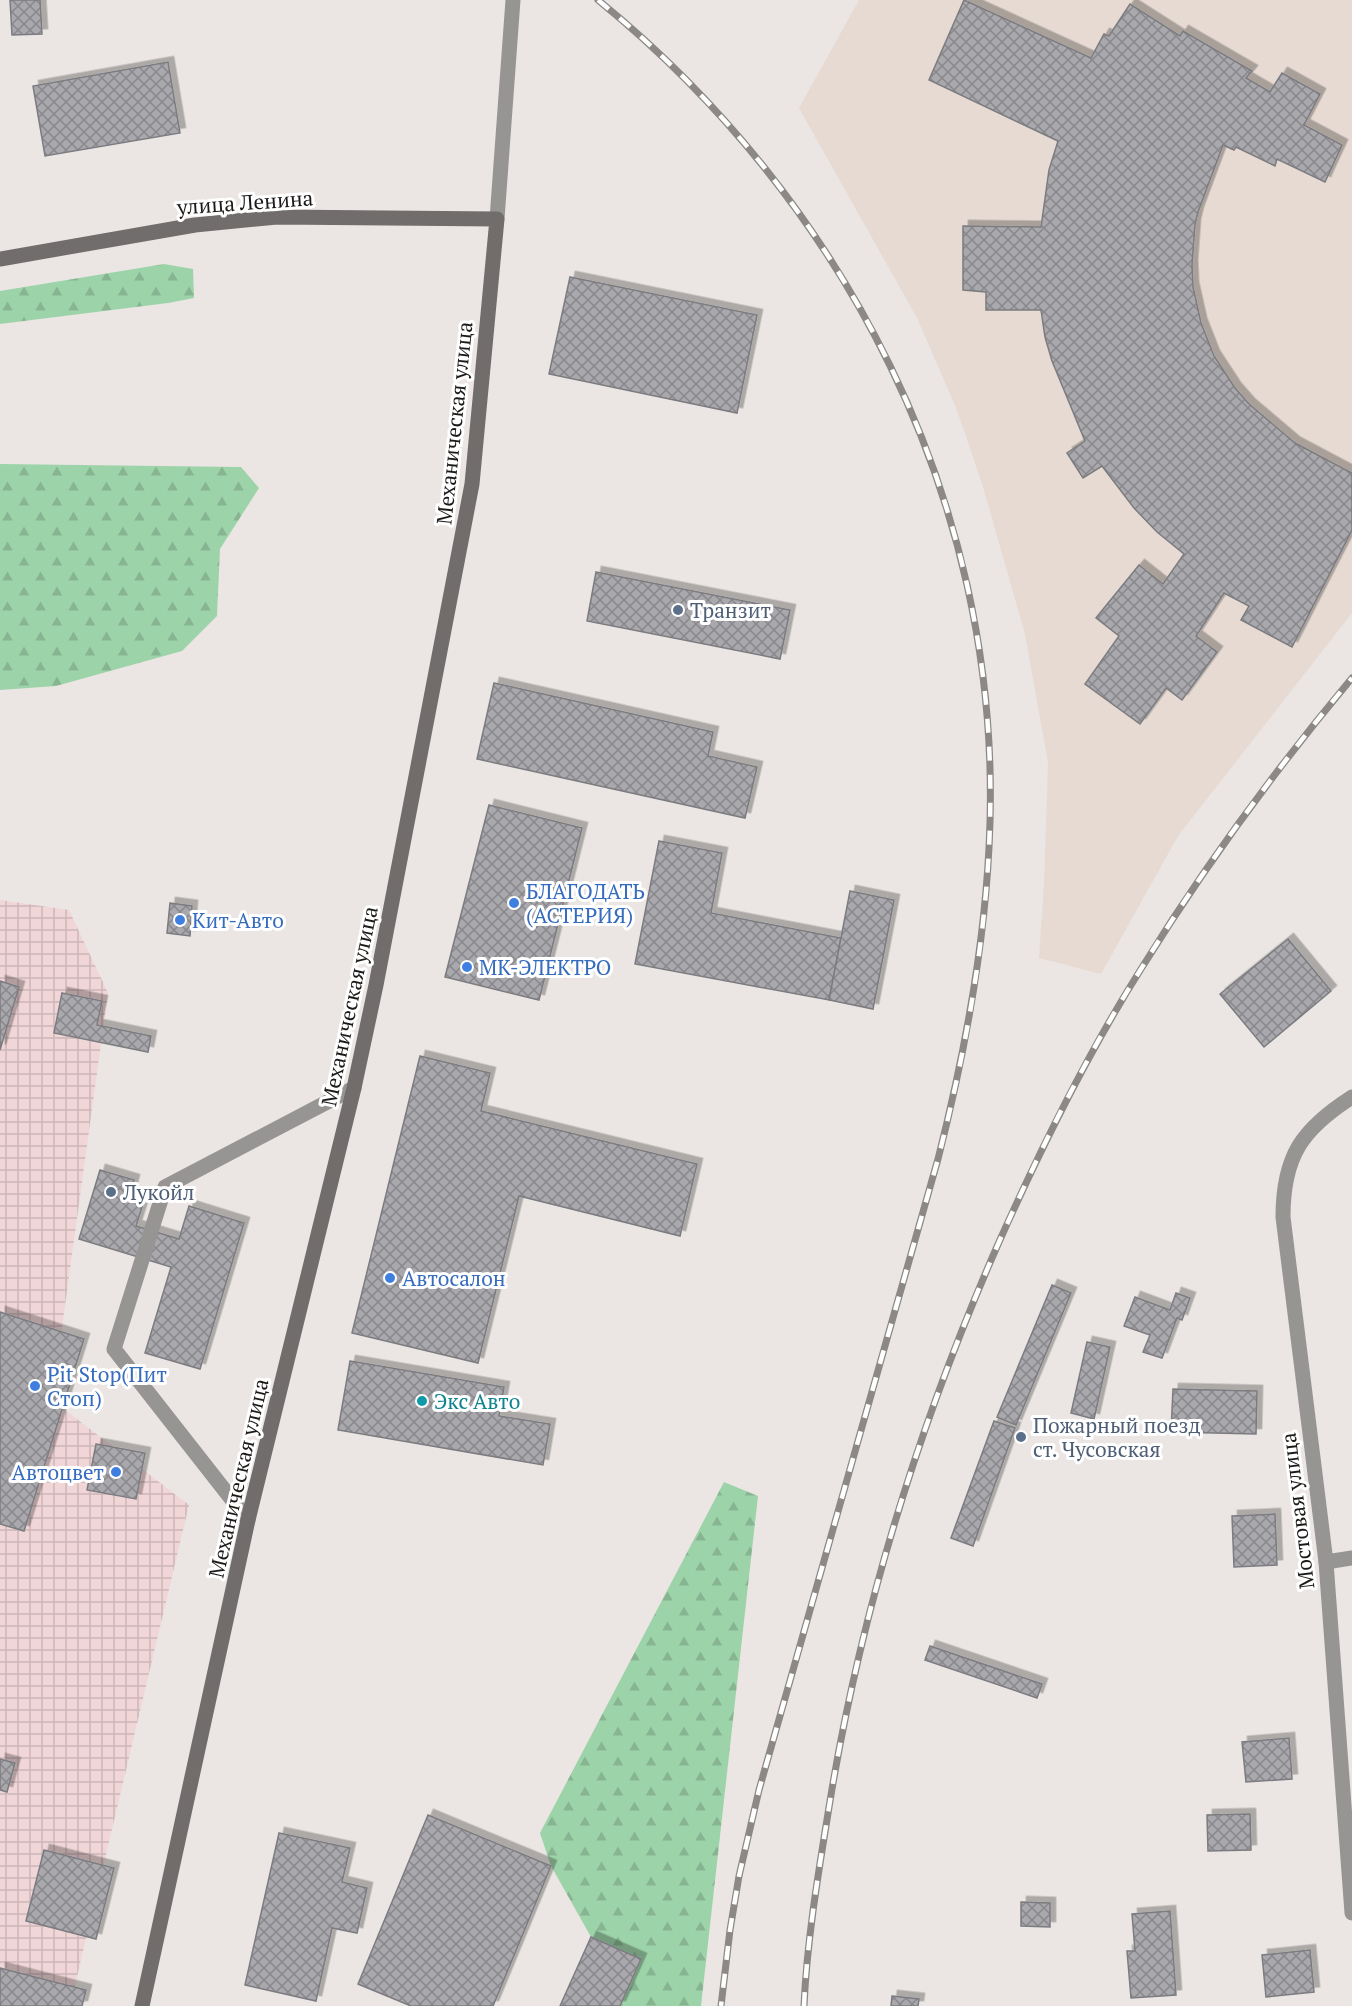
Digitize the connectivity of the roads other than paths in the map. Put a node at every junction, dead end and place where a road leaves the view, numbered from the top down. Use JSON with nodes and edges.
{"nodes":[{"id":1,"x":513,"y":0,"type":"edge"},
{"id":2,"x":496,"y":219,"type":"junction"},
{"id":3,"x":0,"y":259,"type":"edge"},
{"id":4,"x":354,"y":1088,"type":"junction"},
{"id":5,"x":1352,"y":1097,"type":"edge"},
{"id":6,"x":248,"y":1520,"type":"junction"},
{"id":7,"x":1352,"y":1558,"type":"edge"},
{"id":8,"x":1326,"y":1562,"type":"junction"},
{"id":9,"x":1352,"y":1913,"type":"edge"},
{"id":10,"x":142,"y":2006,"type":"edge"}],
"edges":[{"from":1,"to":2,"type":"street","name":"Механическая улица"},
{"from":2,"to":3,"type":"main road","name":"улица Ленина"},
{"from":2,"to":4,"type":"main road","name":"Механическая улица"},
{"from":4,"to":6,"type":"main road","name":"Механическая улица"},
{"from":4,"to":6,"type":"street"},
{"from":5,"to":8,"type":"street","name":"Мостовая улица"},
{"from":6,"to":10,"type":"main road","name":"Механическая улица"},
{"from":7,"to":8,"type":"street"},
{"from":8,"to":9,"type":"street","name":"Мостовая улица"}]}
